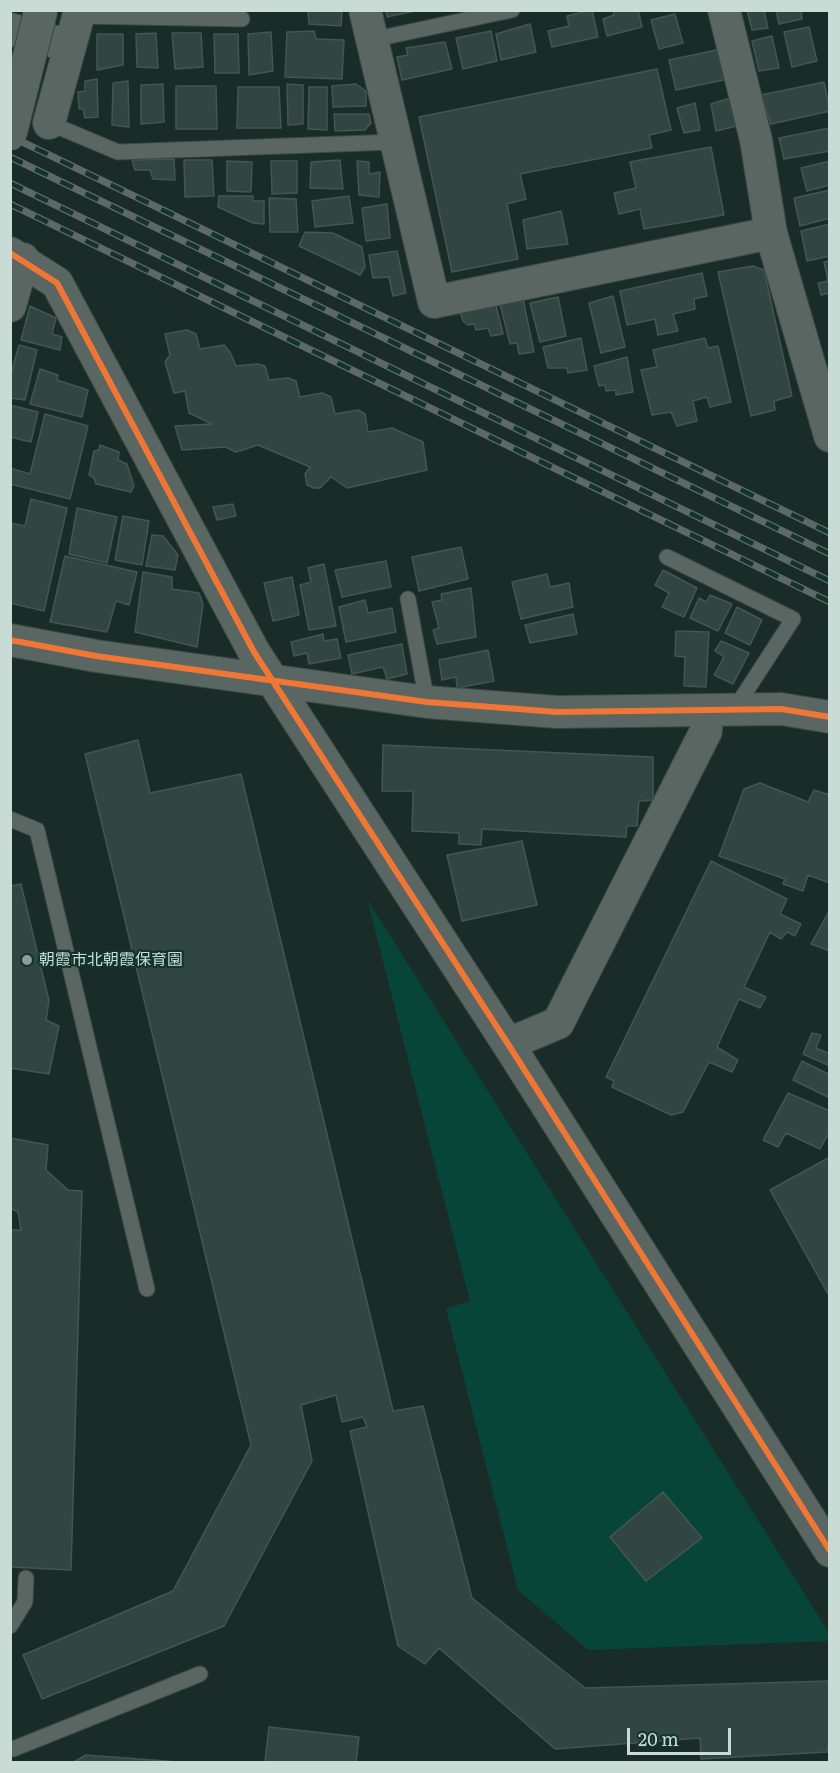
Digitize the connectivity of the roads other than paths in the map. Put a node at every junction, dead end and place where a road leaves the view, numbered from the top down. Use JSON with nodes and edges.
{"nodes":[{"id":1,"x":41,"y":10,"type":"edge"},
{"id":2,"x":512,"y":10,"type":"edge"},
{"id":3,"x":724,"y":10,"type":"edge"},
{"id":4,"x":79,"y":13,"type":"edge"},
{"id":5,"x":242,"y":19,"type":"dead end"},
{"id":6,"x":368,"y":25,"type":"edge"},
{"id":7,"x":10,"y":29,"type":"edge"},
{"id":8,"x":69,"y":45,"type":"junction"},
{"id":9,"x":49,"y":123,"type":"joint"},
{"id":10,"x":10,"y":134,"type":"edge"},
{"id":11,"x":395,"y":142,"type":"junction"},
{"id":12,"x":771,"y":233,"type":"junction"},
{"id":13,"x":17,"y":256,"type":"edge"},
{"id":14,"x":10,"y":306,"type":"edge"},
{"id":15,"x":830,"y":436,"type":"edge"},
{"id":16,"x":667,"y":557,"type":"dead end"},
{"id":17,"x":408,"y":599,"type":"dead end"},
{"id":18,"x":10,"y":640,"type":"edge"},
{"id":19,"x":273,"y":681,"type":"junction"},
{"id":20,"x":427,"y":702,"type":"junction"},
{"id":21,"x":720,"y":711,"type":"junction"},
{"id":22,"x":830,"y":717,"type":"edge"},
{"id":23,"x":10,"y":819,"type":"edge"},
{"id":24,"x":508,"y":1044,"type":"junction"},
{"id":25,"x":147,"y":1289,"type":"dead end"},
{"id":26,"x":830,"y":1551,"type":"edge"},
{"id":27,"x":26,"y":1578,"type":"dead end"},
{"id":28,"x":10,"y":1626,"type":"edge"},
{"id":29,"x":200,"y":1674,"type":"dead end"},
{"id":30,"x":12,"y":1747,"type":"edge"},
{"id":31,"x":21,"y":1762,"type":"edge"}],
"edges":[{"from":1,"to":10,"type":"street","bridge":true},
{"from":2,"to":6,"type":"lane"},
{"from":3,"to":12,"type":"street"},
{"from":4,"to":5,"type":"lane"},
{"from":4,"to":8,"type":"street"},
{"from":6,"to":11,"type":"street"},
{"from":7,"to":8,"type":"street"},
{"from":8,"to":9,"type":"street"},
{"from":9,"to":11,"type":"lane"},
{"from":11,"to":12,"type":"street"},
{"from":12,"to":15,"type":"street"},
{"from":13,"to":14,"type":"street"},
{"from":13,"to":19,"type":"street"},
{"from":16,"to":21,"type":"lane"},
{"from":17,"to":20,"type":"lane"},
{"from":18,"to":19,"type":"street"},
{"from":19,"to":20,"type":"street"},
{"from":19,"to":24,"type":"street"},
{"from":20,"to":21,"type":"street"},
{"from":21,"to":22,"type":"street"},
{"from":21,"to":24,"type":"street"},
{"from":23,"to":25,"type":"lane"},
{"from":24,"to":26,"type":"street"},
{"from":27,"to":28,"type":"lane"},
{"from":29,"to":30,"type":"lane"},
{"from":30,"to":31,"type":"lane"}]}
